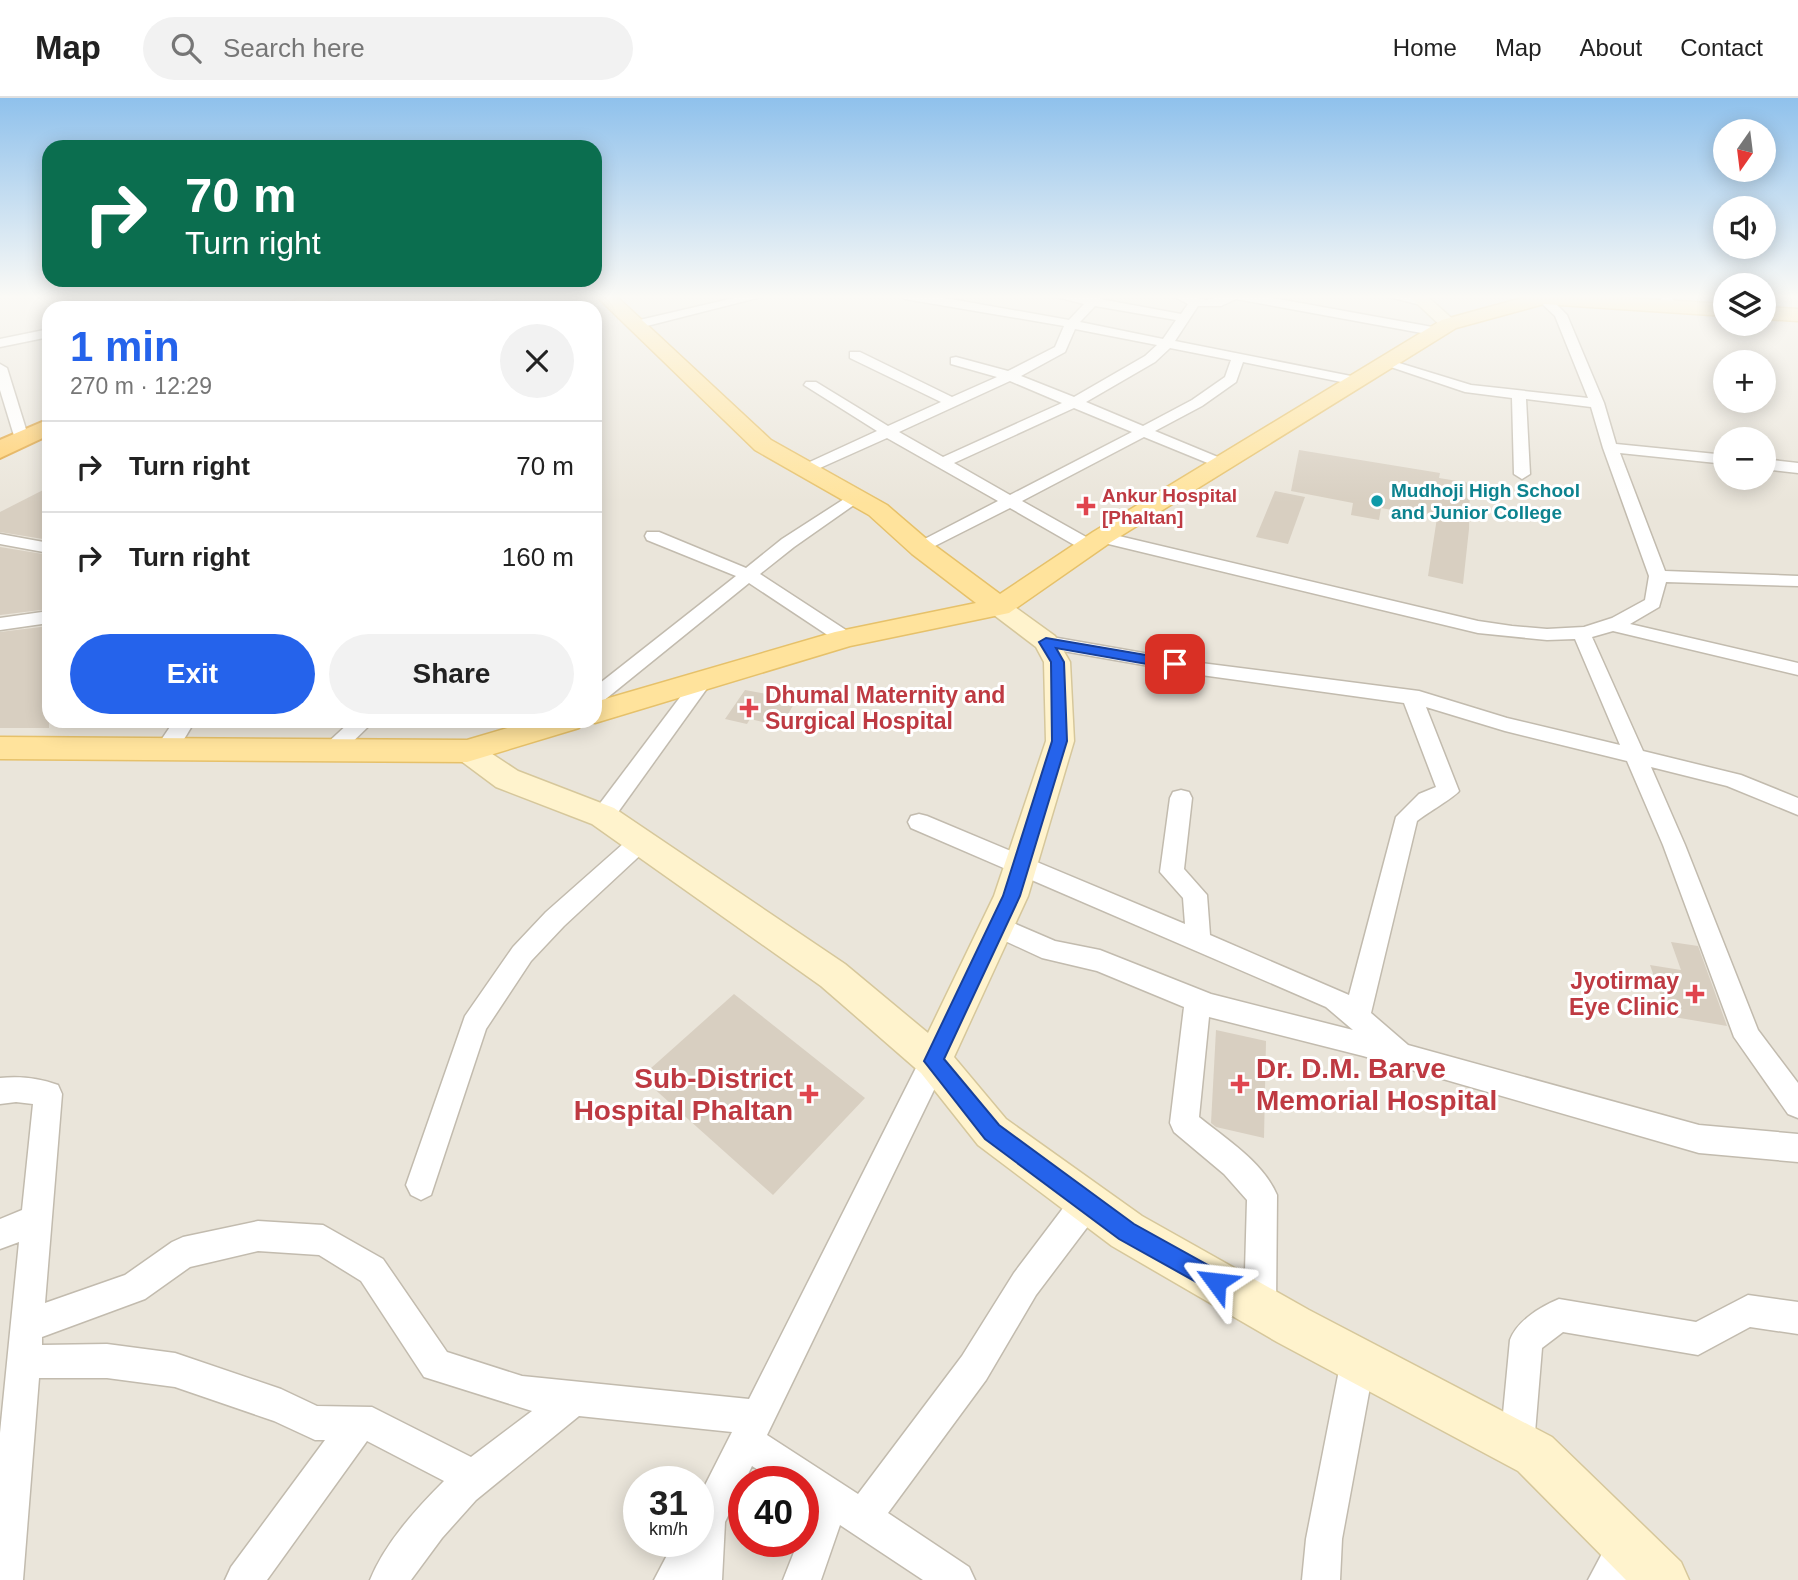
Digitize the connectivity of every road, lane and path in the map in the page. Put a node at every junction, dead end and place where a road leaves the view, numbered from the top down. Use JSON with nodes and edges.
{"nodes":[{"id":1,"x":677,"y":364,"type":"edge"},
{"id":2,"x":874,"y":364,"type":"edge"},
{"id":3,"x":967,"y":364,"type":"edge"},
{"id":4,"x":1032,"y":364,"type":"edge"},
{"id":5,"x":1141,"y":364,"type":"edge"},
{"id":6,"x":1236,"y":364,"type":"edge"},
{"id":7,"x":1270,"y":364,"type":"edge"},
{"id":8,"x":1383,"y":364,"type":"edge"},
{"id":9,"x":1389,"y":364,"type":"edge"},
{"id":10,"x":1581,"y":364,"type":"edge"},
{"id":11,"x":0,"y":368,"type":"edge"},
{"id":12,"x":1010,"y":376,"type":"junction"},
{"id":13,"x":1356,"y":381,"type":"junction"},
{"id":14,"x":811,"y":385,"type":"dead end"},
{"id":15,"x":1519,"y":395,"type":"junction"},
{"id":16,"x":1075,"y":401,"type":"junction"},
{"id":17,"x":953,"y":403,"type":"junction"},
{"id":18,"x":1597,"y":403,"type":"junction"},
{"id":19,"x":42,"y":430,"type":"edge"},
{"id":20,"x":1142,"y":431,"type":"junction"},
{"id":21,"x":888,"y":432,"type":"junction"},
{"id":22,"x":11,"y":445,"type":"edge"},
{"id":23,"x":1610,"y":448,"type":"junction"},
{"id":24,"x":1713,"y":459,"type":"edge"},
{"id":25,"x":942,"y":463,"type":"junction"},
{"id":26,"x":1220,"y":463,"type":"junction"},
{"id":27,"x":1776,"y":465,"type":"edge"},
{"id":28,"x":1798,"y":468,"type":"edge"},
{"id":29,"x":806,"y":469,"type":"junction"},
{"id":30,"x":1522,"y":474,"type":"dead end"},
{"id":31,"x":855,"y":497,"type":"junction"},
{"id":32,"x":1011,"y":502,"type":"junction"},
{"id":33,"x":653,"y":536,"type":"dead end"},
{"id":34,"x":2,"y":539,"type":"dead end"},
{"id":35,"x":1096,"y":541,"type":"junction"},
{"id":36,"x":42,"y":547,"type":"edge"},
{"id":37,"x":921,"y":548,"type":"junction"},
{"id":38,"x":749,"y":575,"type":"junction"},
{"id":39,"x":1658,"y":576,"type":"junction"},
{"id":40,"x":1798,"y":581,"type":"edge"},
{"id":41,"x":999,"y":607,"type":"junction"},
{"id":42,"x":42,"y":618,"type":"edge"},
{"id":43,"x":0,"y":624,"type":"edge"},
{"id":44,"x":1612,"y":625,"type":"junction"},
{"id":45,"x":1581,"y":632,"type":"junction"},
{"id":46,"x":845,"y":638,"type":"junction"},
{"id":47,"x":1046,"y":642,"type":"junction"},
{"id":48,"x":1798,"y":669,"type":"edge"},
{"id":49,"x":704,"y":680,"type":"junction"},
{"id":50,"x":602,"y":693,"type":"edge"},
{"id":51,"x":602,"y":696,"type":"edge"},
{"id":52,"x":1412,"y":697,"type":"junction"},
{"id":53,"x":179,"y":728,"type":"edge"},
{"id":54,"x":356,"y":728,"type":"edge"},
{"id":55,"x":545,"y":728,"type":"edge"},
{"id":56,"x":0,"y":748,"type":"edge"},
{"id":57,"x":165,"y":749,"type":"junction"},
{"id":58,"x":331,"y":751,"type":"junction"},
{"id":59,"x":467,"y":751,"type":"junction"},
{"id":60,"x":1636,"y":755,"type":"junction"},
{"id":61,"x":1181,"y":798,"type":"dead end"},
{"id":62,"x":1798,"y":807,"type":"edge"},
{"id":63,"x":603,"y":816,"type":"junction"},
{"id":64,"x":919,"y":822,"type":"dead end"},
{"id":65,"x":640,"y":842,"type":"junction"},
{"id":66,"x":1020,"y":867,"type":"junction"},
{"id":67,"x":997,"y":926,"type":"junction"},
{"id":68,"x":1198,"y":939,"type":"junction"},
{"id":69,"x":1198,"y":1001,"type":"junction"},
{"id":70,"x":1357,"y":1017,"type":"junction"},
{"id":71,"x":1405,"y":1057,"type":"junction"},
{"id":72,"x":934,"y":1061,"type":"junction"},
{"id":73,"x":0,"y":1091,"type":"edge"},
{"id":74,"x":1798,"y":1105,"type":"edge"},
{"id":75,"x":1798,"y":1148,"type":"edge"},
{"id":76,"x":421,"y":1185,"type":"dead end"},
{"id":77,"x":1087,"y":1202,"type":"junction"},
{"id":78,"x":37,"y":1220,"type":"junction"},
{"id":79,"x":0,"y":1234,"type":"edge"},
{"id":80,"x":1260,"y":1307,"type":"junction"},
{"id":81,"x":1798,"y":1318,"type":"edge"},
{"id":82,"x":27,"y":1326,"type":"junction"},
{"id":83,"x":1358,"y":1360,"type":"junction"},
{"id":84,"x":24,"y":1363,"type":"junction"},
{"id":85,"x":573,"y":1398,"type":"junction"},
{"id":86,"x":358,"y":1424,"type":"junction"},
{"id":87,"x":752,"y":1429,"type":"junction"},
{"id":88,"x":1517,"y":1445,"type":"junction"},
{"id":89,"x":475,"y":1478,"type":"junction"},
{"id":90,"x":832,"y":1498,"type":"junction"},
{"id":91,"x":714,"y":1504,"type":"edge"},
{"id":92,"x":862,"y":1518,"type":"junction"},
{"id":93,"x":1627,"y":1544,"type":"junction"},
{"id":94,"x":686,"y":1557,"type":"edge"},
{"id":95,"x":702,"y":1557,"type":"edge"},
{"id":96,"x":4,"y":1580,"type":"edge"},
{"id":97,"x":244,"y":1580,"type":"edge"},
{"id":98,"x":389,"y":1580,"type":"edge"},
{"id":99,"x":673,"y":1580,"type":"edge"},
{"id":100,"x":703,"y":1580,"type":"edge"},
{"id":101,"x":802,"y":1580,"type":"edge"},
{"id":102,"x":956,"y":1580,"type":"edge"},
{"id":103,"x":1321,"y":1580,"type":"edge"},
{"id":104,"x":1607,"y":1580,"type":"edge"},
{"id":105,"x":1662,"y":1580,"type":"edge"}],
"edges":[{"from":1,"to":29,"type":"main road"},
{"from":2,"to":17,"type":"street"},
{"from":3,"to":12,"type":"street"},
{"from":4,"to":12,"type":"street"},
{"from":5,"to":16,"type":"street"},
{"from":6,"to":20,"type":"street"},
{"from":7,"to":13,"type":"street"},
{"from":8,"to":13,"type":"main road"},
{"from":9,"to":15,"type":"street"},
{"from":10,"to":18,"type":"street"},
{"from":11,"to":22,"type":"street"},
{"from":12,"to":16,"type":"street"},
{"from":12,"to":17,"type":"street"},
{"from":13,"to":26,"type":"main road"},
{"from":14,"to":21,"type":"street"},
{"from":15,"to":18,"type":"street"},
{"from":15,"to":30,"type":"street"},
{"from":16,"to":20,"type":"street"},
{"from":16,"to":25,"type":"street"},
{"from":17,"to":21,"type":"street"},
{"from":18,"to":23,"type":"street"},
{"from":19,"to":22,"type":"highway"},
{"from":20,"to":26,"type":"street"},
{"from":20,"to":32,"type":"street"},
{"from":21,"to":25,"type":"street"},
{"from":21,"to":29,"type":"street"},
{"from":23,"to":24,"type":"street"},
{"from":23,"to":39,"type":"street"},
{"from":25,"to":32,"type":"street"},
{"from":26,"to":35,"type":"main road"},
{"from":27,"to":28,"type":"street"},
{"from":29,"to":31,"type":"main road"},
{"from":31,"to":37,"type":"main road"},
{"from":31,"to":38,"type":"street"},
{"from":32,"to":35,"type":"street"},
{"from":32,"to":37,"type":"street"},
{"from":33,"to":38,"type":"street"},
{"from":34,"to":36,"type":"street"},
{"from":35,"to":41,"type":"main road"},
{"from":35,"to":45,"type":"street"},
{"from":37,"to":41,"type":"main road"},
{"from":38,"to":46,"type":"street"},
{"from":38,"to":50,"type":"street"},
{"from":39,"to":40,"type":"street"},
{"from":39,"to":44,"type":"street"},
{"from":41,"to":46,"type":"main road"},
{"from":41,"to":47,"type":"street"},
{"from":42,"to":43,"type":"street"},
{"from":44,"to":45,"type":"street"},
{"from":44,"to":48,"type":"street"},
{"from":45,"to":60,"type":"street"},
{"from":46,"to":49,"type":"main road"},
{"from":47,"to":52,"type":"street"},
{"from":47,"to":66,"type":"street"},
{"from":49,"to":51,"type":"main road"},
{"from":49,"to":63,"type":"street"},
{"from":52,"to":60,"type":"street"},
{"from":52,"to":70,"type":"street"},
{"from":53,"to":57,"type":"street"},
{"from":54,"to":58,"type":"street"},
{"from":55,"to":59,"type":"main road"},
{"from":56,"to":57,"type":"main road"},
{"from":57,"to":58,"type":"main road"},
{"from":58,"to":59,"type":"main road"},
{"from":59,"to":63,"type":"street"},
{"from":60,"to":62,"type":"street"},
{"from":60,"to":74,"type":"street"},
{"from":61,"to":68,"type":"street"},
{"from":63,"to":65,"type":"street"},
{"from":64,"to":66,"type":"street"},
{"from":65,"to":72,"type":"street"},
{"from":65,"to":76,"type":"street"},
{"from":66,"to":67,"type":"street"},
{"from":66,"to":68,"type":"street"},
{"from":67,"to":69,"type":"street"},
{"from":67,"to":72,"type":"street"},
{"from":68,"to":70,"type":"street"},
{"from":69,"to":71,"type":"street"},
{"from":69,"to":80,"type":"street"},
{"from":70,"to":71,"type":"street"},
{"from":71,"to":75,"type":"street"},
{"from":72,"to":77,"type":"street"},
{"from":72,"to":87,"type":"street"},
{"from":73,"to":78,"type":"street"},
{"from":77,"to":80,"type":"street"},
{"from":77,"to":92,"type":"street"},
{"from":78,"to":79,"type":"street"},
{"from":78,"to":82,"type":"street"},
{"from":80,"to":83,"type":"street"},
{"from":81,"to":88,"type":"street"},
{"from":82,"to":84,"type":"street"},
{"from":82,"to":85,"type":"street"},
{"from":83,"to":88,"type":"street"},
{"from":83,"to":103,"type":"street"},
{"from":84,"to":86,"type":"street"},
{"from":84,"to":96,"type":"street"},
{"from":85,"to":87,"type":"street"},
{"from":85,"to":89,"type":"street"},
{"from":86,"to":89,"type":"street"},
{"from":86,"to":97,"type":"street"},
{"from":87,"to":90,"type":"street"},
{"from":87,"to":91,"type":"street"},
{"from":88,"to":93,"type":"street"},
{"from":89,"to":98,"type":"street"},
{"from":90,"to":92,"type":"street"},
{"from":90,"to":101,"type":"street"},
{"from":92,"to":102,"type":"street"},
{"from":93,"to":104,"type":"street"},
{"from":93,"to":105,"type":"street"},
{"from":94,"to":99,"type":"street"},
{"from":95,"to":100,"type":"street"}]}
